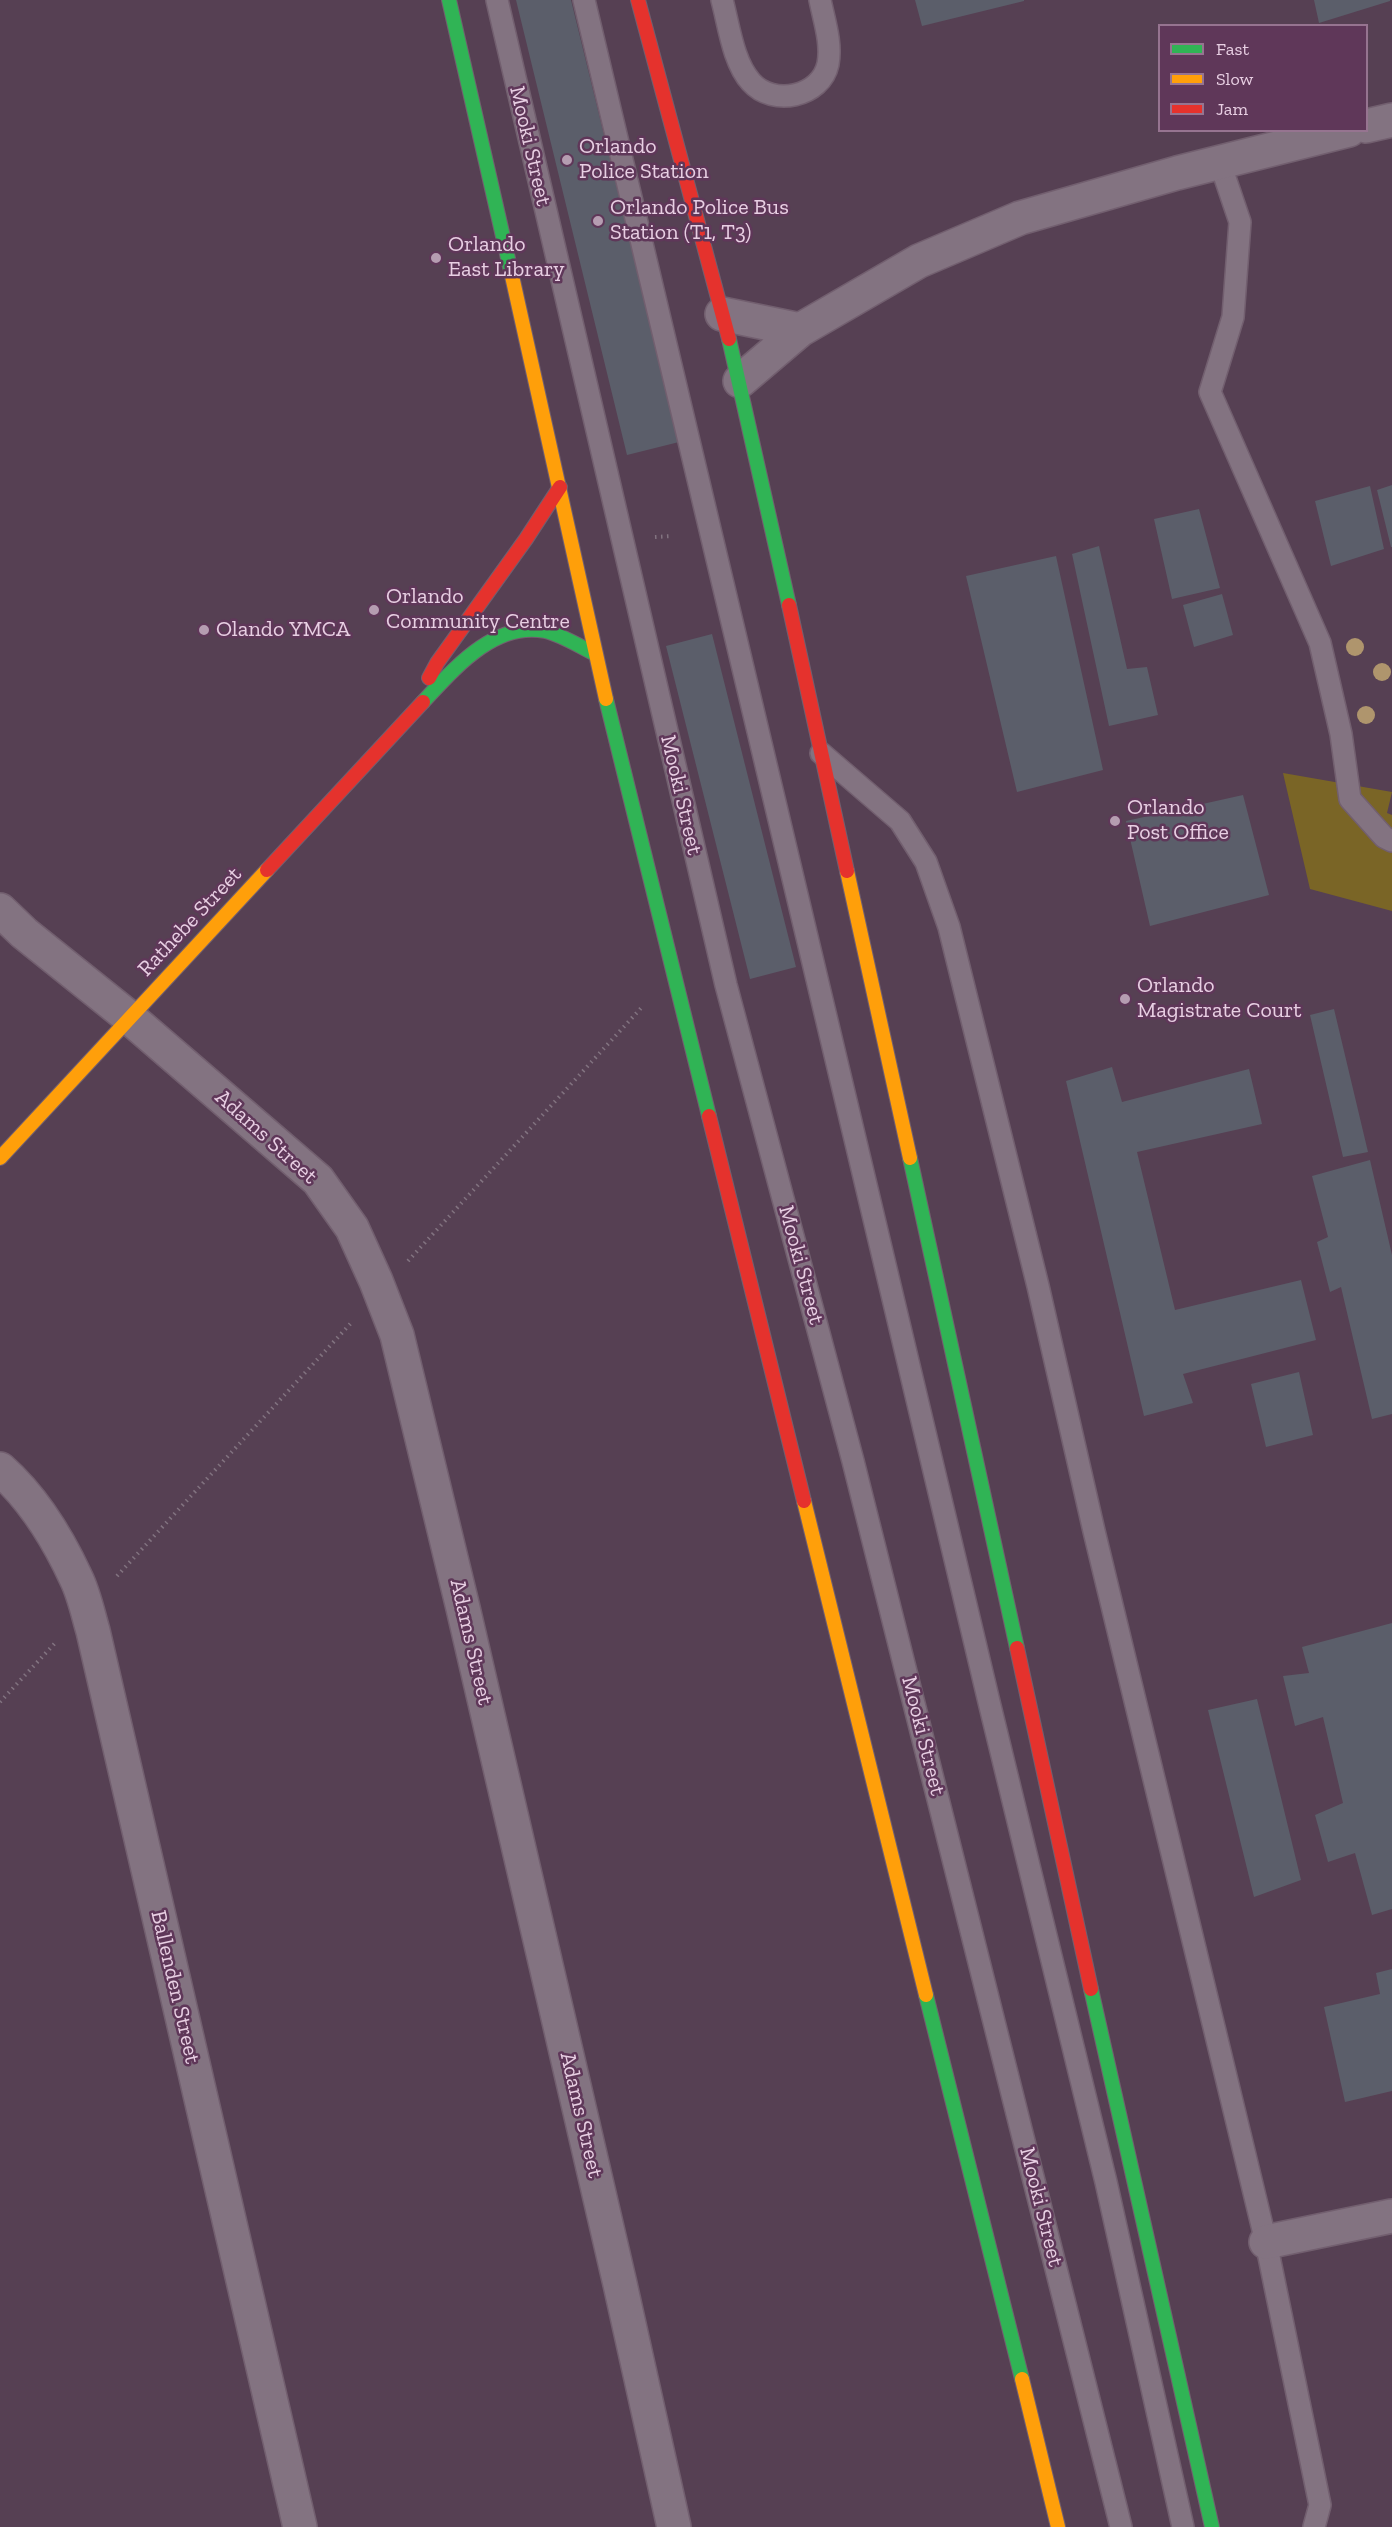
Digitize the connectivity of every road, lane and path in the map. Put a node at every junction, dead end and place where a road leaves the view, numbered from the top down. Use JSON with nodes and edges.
{"nodes":[{"id":1,"x":449,"y":0,"type":"edge"},
{"id":2,"x":497,"y":0,"type":"edge"},
{"id":3,"x":584,"y":0,"type":"edge"},
{"id":4,"x":638,"y":0,"type":"edge"},
{"id":5,"x":722,"y":0,"type":"edge"},
{"id":6,"x":820,"y":0,"type":"edge"},
{"id":7,"x":1392,"y":120,"type":"edge"},
{"id":8,"x":1368,"y":126,"type":"edge"},
{"id":9,"x":1341,"y":132,"type":"edge"},
{"id":10,"x":1220,"y":163,"type":"junction"},
{"id":11,"x":722,"y":314,"type":"junction"},
{"id":12,"x":800,"y":330,"type":"junction"},
{"id":13,"x":740,"y":381,"type":"junction"},
{"id":14,"x":560,"y":487,"type":"junction"},
{"id":15,"x":672,"y":536,"type":"dead end"},
{"id":16,"x":653,"y":538,"type":"dead end"},
{"id":17,"x":595,"y":654,"type":"junction"},
{"id":18,"x":411,"y":715,"type":"junction"},
{"id":19,"x":820,"y":752,"type":"junction"},
{"id":20,"x":1392,"y":841,"type":"edge"},
{"id":21,"x":0,"y":910,"type":"edge"},
{"id":22,"x":675,"y":973,"type":"junction"},
{"id":23,"x":130,"y":1018,"type":"junction"},
{"id":24,"x":0,"y":1158,"type":"edge"},
{"id":25,"x":381,"y":1291,"type":"junction"},
{"id":26,"x":0,"y":1469,"type":"edge"},
{"id":27,"x":86,"y":1609,"type":"junction"},
{"id":28,"x":0,"y":1702,"type":"edge"},
{"id":29,"x":1392,"y":2216,"type":"edge"},
{"id":30,"x":1266,"y":2242,"type":"junction"},
{"id":31,"x":300,"y":2527,"type":"edge"},
{"id":32,"x":674,"y":2527,"type":"edge"},
{"id":33,"x":1058,"y":2527,"type":"edge"},
{"id":34,"x":1121,"y":2527,"type":"edge"},
{"id":35,"x":1183,"y":2527,"type":"edge"},
{"id":36,"x":1212,"y":2527,"type":"edge"},
{"id":37,"x":1314,"y":2527,"type":"edge"}],
"edges":[{"from":1,"to":14,"type":"main road","name":"Mooki Street"},
{"from":2,"to":34,"type":"lane","name":"Mooki Street"},
{"from":3,"to":35,"type":"lane"},
{"from":4,"to":11,"type":"main road"},
{"from":5,"to":6,"type":"lane"},
{"from":7,"to":8,"type":"street"},
{"from":9,"to":10,"type":"street"},
{"from":10,"to":12,"type":"street"},
{"from":10,"to":20,"type":"lane"},
{"from":11,"to":12,"type":"street"},
{"from":11,"to":13,"type":"main road"},
{"from":12,"to":13,"type":"street"},
{"from":13,"to":19,"type":"main road"},
{"from":14,"to":17,"type":"main road","name":"Mooki Street"},
{"from":14,"to":18,"type":"main road","name":"Rathebe Street"},
{"from":15,"to":16,"type":"path"},
{"from":17,"to":18,"type":"main road","name":"Rathebe Street"},
{"from":17,"to":22,"type":"main road","name":"Mooki Street"},
{"from":18,"to":23,"type":"main road","name":"Rathebe Street"},
{"from":19,"to":30,"type":"lane"},
{"from":19,"to":36,"type":"main road"},
{"from":21,"to":23,"type":"street","name":"Adams Street"},
{"from":22,"to":25,"type":"path"},
{"from":22,"to":33,"type":"main road","name":"Mooki Street"},
{"from":23,"to":24,"type":"main road","name":"Rathebe Street"},
{"from":23,"to":25,"type":"street","name":"Adams Street"},
{"from":25,"to":27,"type":"path"},
{"from":25,"to":32,"type":"street","name":"Adams Street"},
{"from":26,"to":27,"type":"street","name":"Ballenden Street"},
{"from":27,"to":28,"type":"path"},
{"from":27,"to":31,"type":"street","name":"Ballenden Street"},
{"from":29,"to":30,"type":"street"},
{"from":30,"to":37,"type":"lane"}]}
